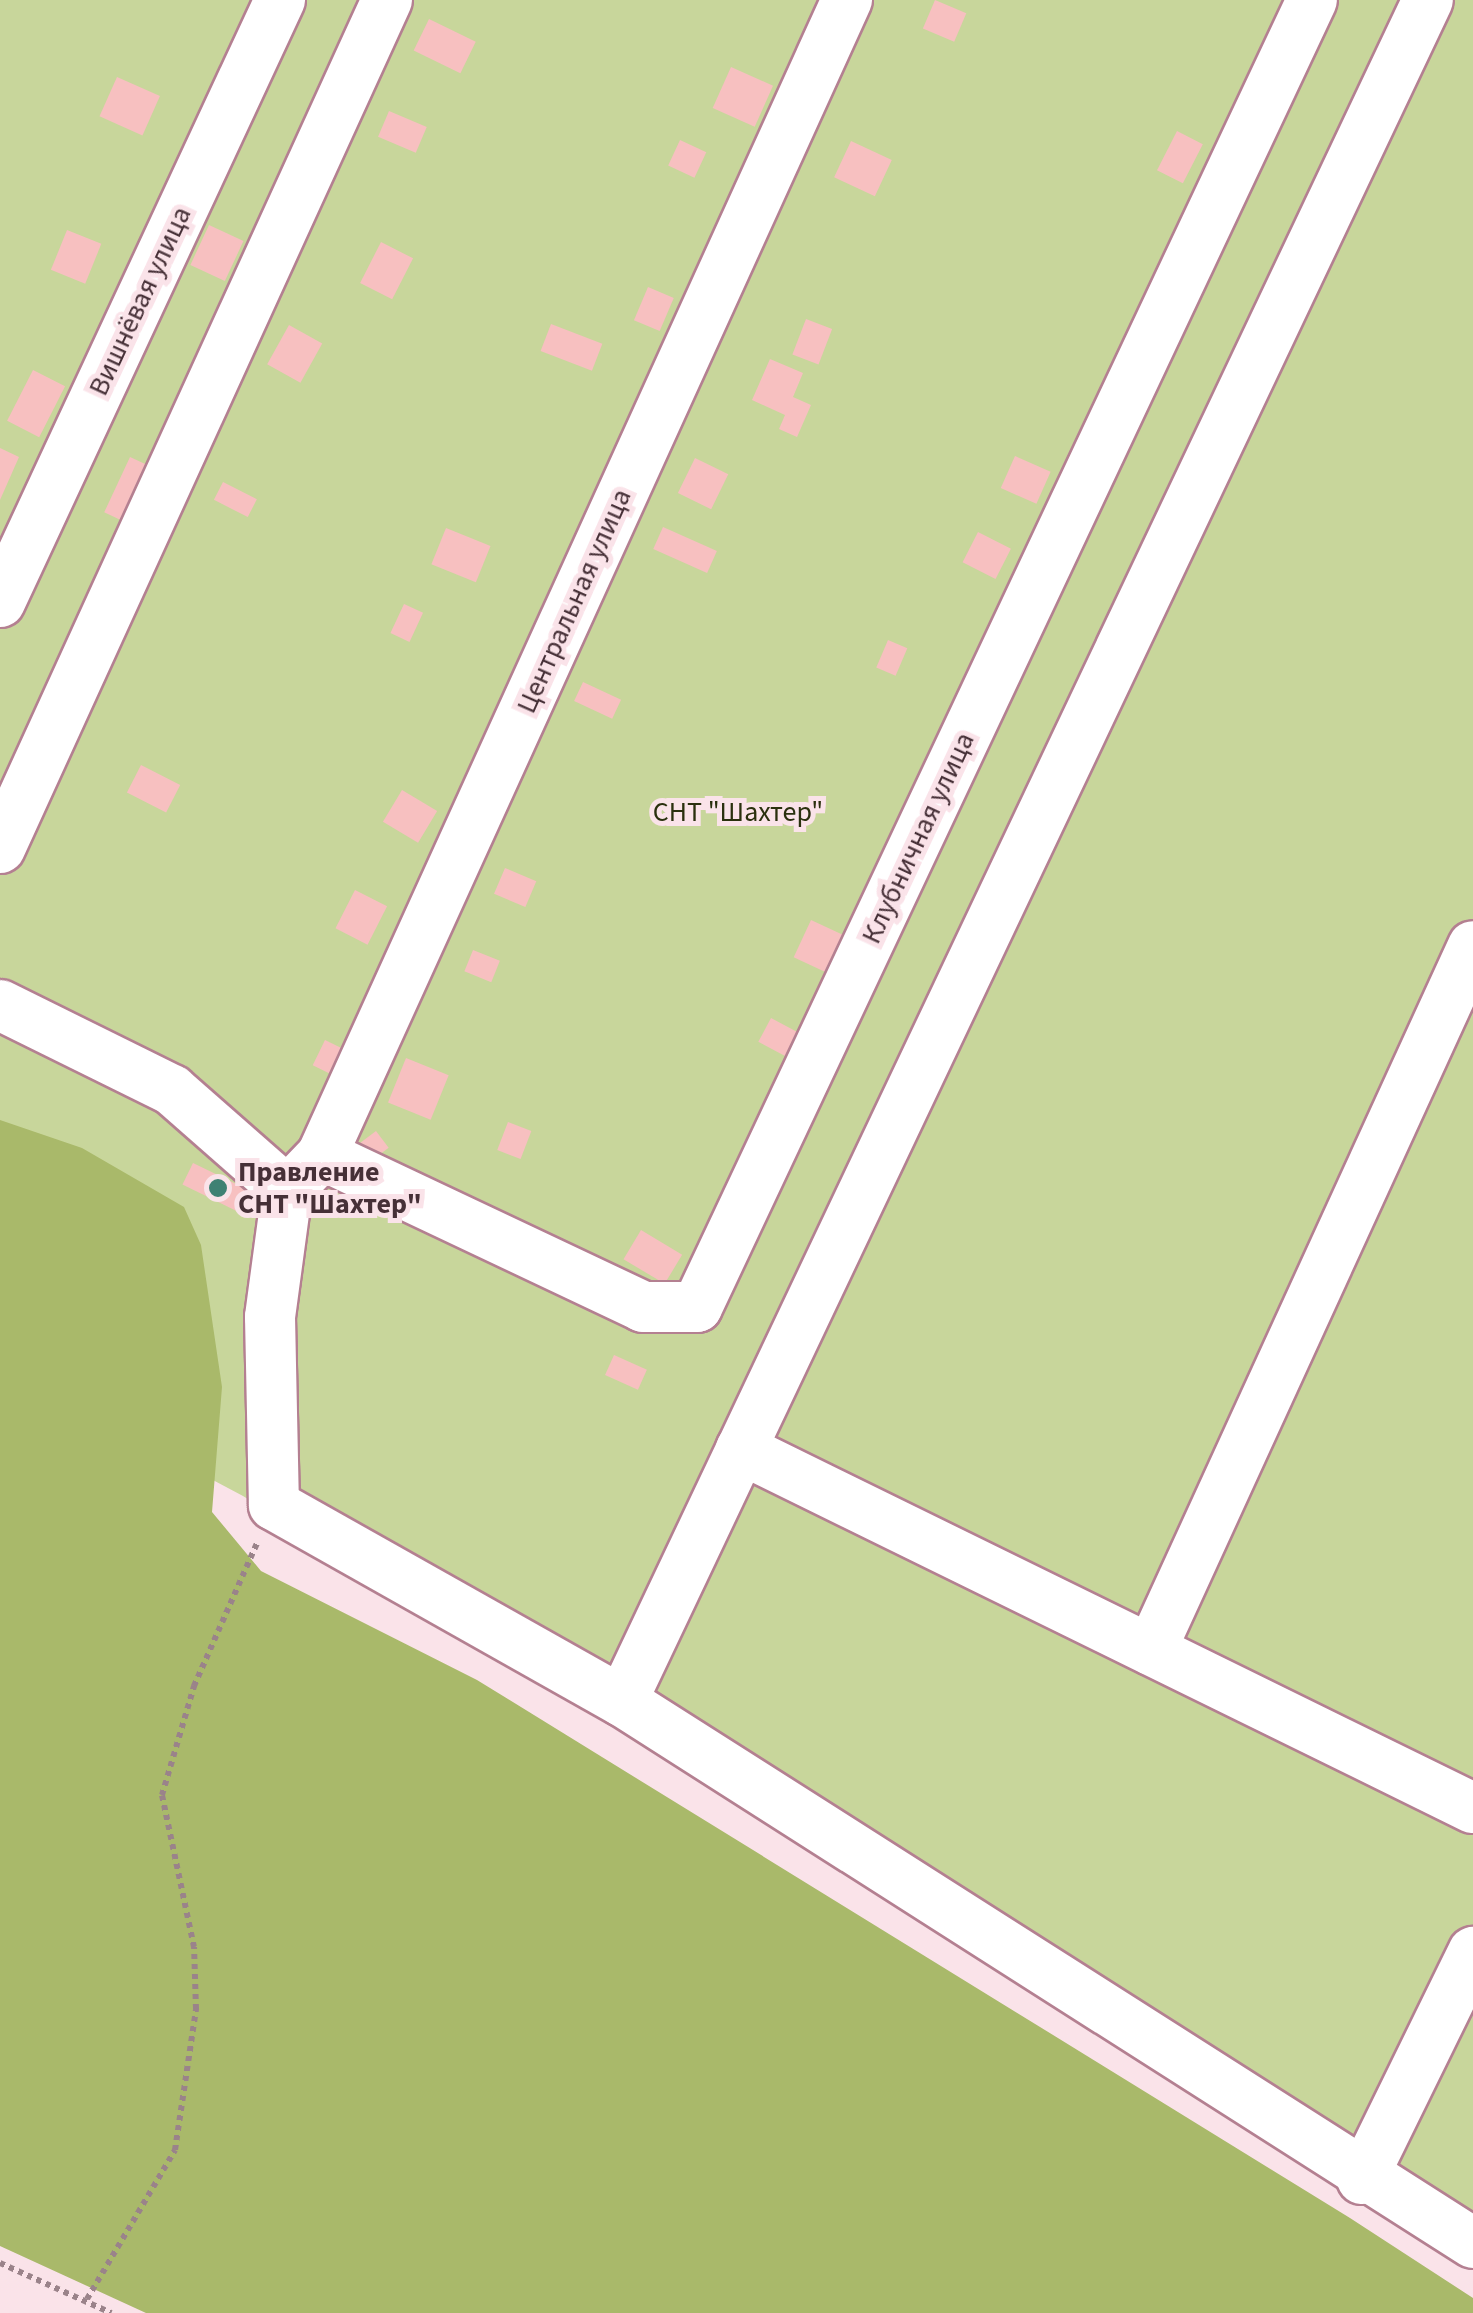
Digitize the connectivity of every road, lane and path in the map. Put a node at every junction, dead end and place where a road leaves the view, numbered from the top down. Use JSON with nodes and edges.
{"nodes":[{"id":1,"x":280,"y":0,"type":"edge"},
{"id":2,"x":387,"y":0,"type":"edge"},
{"id":3,"x":847,"y":0,"type":"edge"},
{"id":4,"x":1312,"y":0,"type":"edge"},
{"id":5,"x":1428,"y":0,"type":"edge"},
{"id":6,"x":0,"y":602,"type":"edge"},
{"id":7,"x":0,"y":848,"type":"edge"},
{"id":8,"x":1473,"y":946,"type":"edge"},
{"id":9,"x":0,"y":1005,"type":"edge"},
{"id":10,"x":322,"y":1156,"type":"junction"},
{"id":11,"x":286,"y":1192,"type":"junction"},
{"id":12,"x":741,"y":1448,"type":"junction"},
{"id":13,"x":274,"y":1505,"type":"junction"},
{"id":14,"x":1151,"y":1650,"type":"junction"},
{"id":15,"x":622,"y":1701,"type":"junction"},
{"id":16,"x":1473,"y":1808,"type":"edge"},
{"id":17,"x":1473,"y":1952,"type":"edge"},
{"id":18,"x":1362,"y":2179,"type":"junction"},
{"id":19,"x":1473,"y":2243,"type":"edge"},
{"id":20,"x":0,"y":2264,"type":"edge"},
{"id":21,"x":87,"y":2298,"type":"junction"},
{"id":22,"x":111,"y":2313,"type":"edge"}],
"edges":[{"from":1,"to":6,"type":"lane","name":"Вишнёвая улица"},
{"from":2,"to":7,"type":"lane"},
{"from":3,"to":10,"type":"lane","name":"Центральная улица"},
{"from":4,"to":10,"type":"lane","name":"Клубничная улица"},
{"from":5,"to":12,"type":"lane"},
{"from":8,"to":14,"type":"lane"},
{"from":9,"to":11,"type":"lane"},
{"from":10,"to":11,"type":"lane","name":"Центральная улица"},
{"from":11,"to":13,"type":"lane"},
{"from":12,"to":14,"type":"lane"},
{"from":12,"to":15,"type":"lane"},
{"from":13,"to":15,"type":"lane"},
{"from":13,"to":21,"type":"path"},
{"from":14,"to":16,"type":"lane"},
{"from":15,"to":18,"type":"lane"},
{"from":17,"to":18,"type":"lane"},
{"from":18,"to":19,"type":"lane"},
{"from":20,"to":21,"type":"path"},
{"from":21,"to":22,"type":"path"}]}
